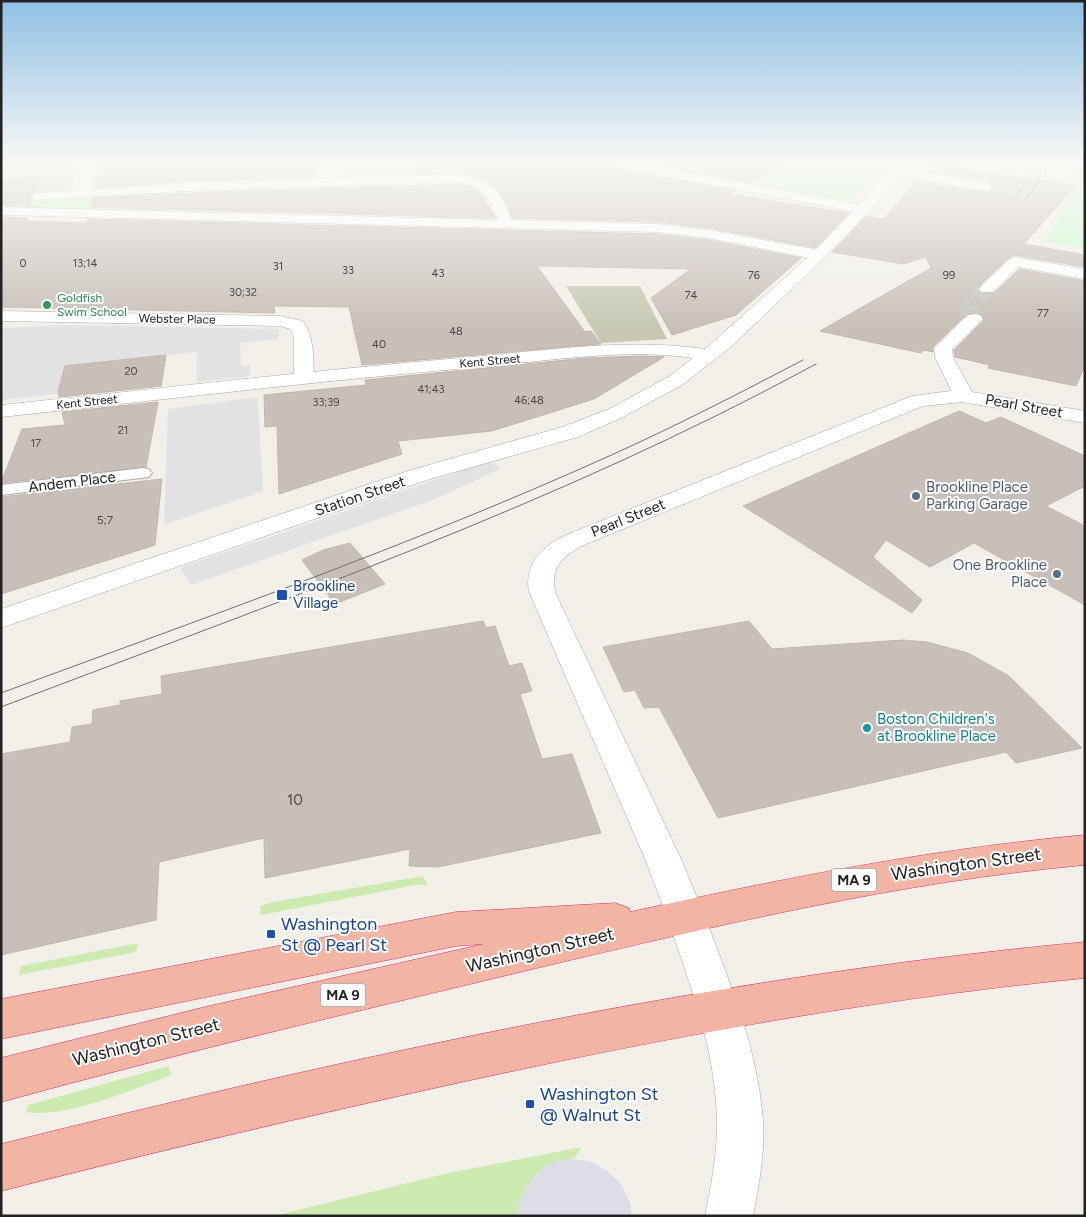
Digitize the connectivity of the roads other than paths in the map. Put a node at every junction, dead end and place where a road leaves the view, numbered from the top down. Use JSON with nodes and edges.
{"nodes":[{"id":1,"x":335,"y":220,"type":"edge"},
{"id":2,"x":505,"y":220,"type":"edge"},
{"id":3,"x":851,"y":220,"type":"edge"},
{"id":4,"x":507,"y":224,"type":"junction"},
{"id":5,"x":819,"y":255,"type":"junction"},
{"id":6,"x":1085,"y":274,"type":"edge"},
{"id":7,"x":987,"y":289,"type":"tunnel mouth"},
{"id":8,"x":1,"y":316,"type":"edge"},
{"id":9,"x":974,"y":319,"type":"tunnel mouth"},
{"id":10,"x":709,"y":355,"type":"junction"},
{"id":11,"x":304,"y":379,"type":"junction"},
{"id":12,"x":964,"y":396,"type":"junction"},
{"id":13,"x":1,"y":411,"type":"edge"},
{"id":14,"x":1085,"y":416,"type":"edge"},
{"id":15,"x":143,"y":474,"type":"dead end"},
{"id":16,"x":1,"y":490,"type":"edge"},
{"id":17,"x":1,"y":619,"type":"edge"},
{"id":18,"x":1085,"y":850,"type":"edge"},
{"id":19,"x":686,"y":916,"type":"junction"},
{"id":20,"x":1085,"y":960,"type":"edge"},
{"id":21,"x":719,"y":1010,"type":"junction"},
{"id":22,"x":1,"y":1019,"type":"edge"},
{"id":23,"x":1,"y":1080,"type":"edge"},
{"id":24,"x":1,"y":1168,"type":"edge"},
{"id":25,"x":729,"y":1216,"type":"edge"}],
"edges":[{"from":1,"to":4,"type":"street"},
{"from":2,"to":4,"type":"street"},
{"from":3,"to":5,"type":"street"},
{"from":4,"to":5,"type":"street"},
{"from":5,"to":10,"type":"street"},
{"from":6,"to":7,"type":"street"},
{"from":8,"to":11,"type":"street","name":"Webster Place"},
{"from":9,"to":12,"type":"street"},
{"from":10,"to":11,"type":"street","name":"Kent Street"},
{"from":10,"to":17,"type":"street","name":"Station Street"},
{"from":11,"to":13,"type":"street","name":"Kent Street"},
{"from":12,"to":14,"type":"street","name":"Pearl Street"},
{"from":12,"to":19,"type":"street","name":"Pearl Street"},
{"from":15,"to":16,"type":"lane","name":"Andem Place"},
{"from":18,"to":19,"type":"highway","name":"Washington Street","number":"MA 9"},
{"from":19,"to":21,"type":"street","name":"Pearl Street"},
{"from":19,"to":22,"type":"highway"},
{"from":19,"to":23,"type":"highway","name":"Washington Street","number":"MA 9"},
{"from":20,"to":21,"type":"highway"},
{"from":21,"to":24,"type":"highway"},
{"from":21,"to":25,"type":"street","name":"Pearl Street"}]}
